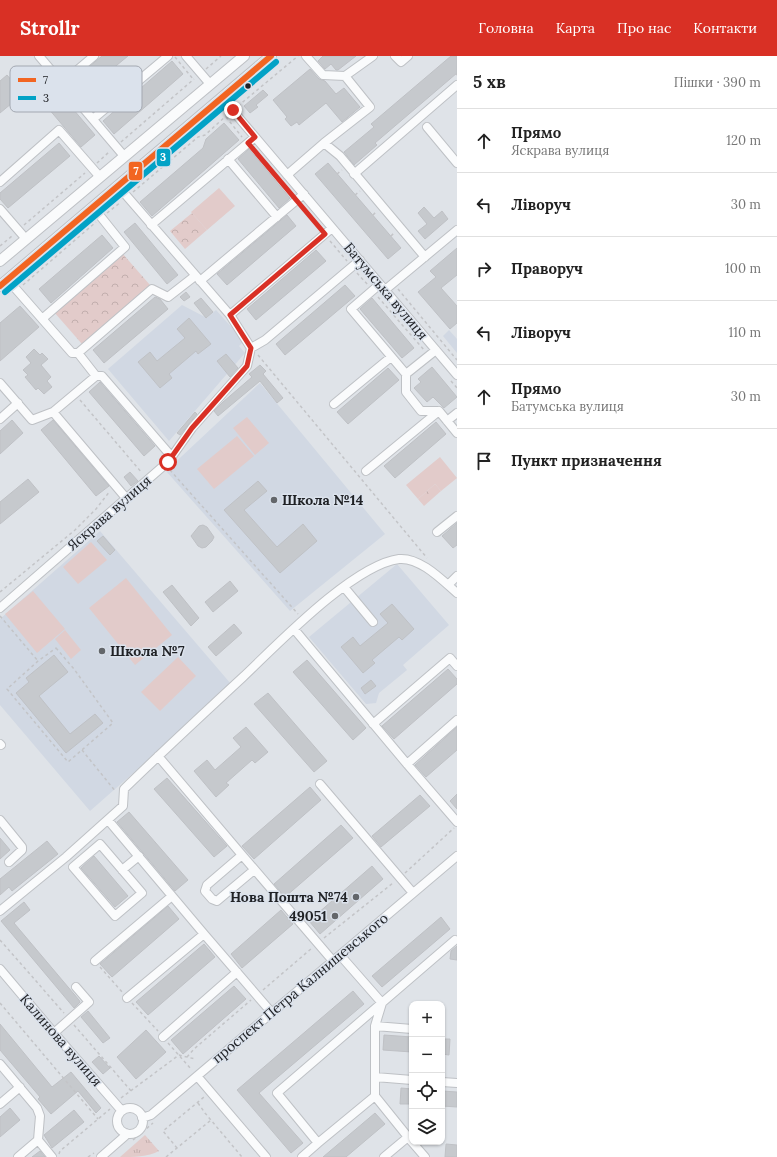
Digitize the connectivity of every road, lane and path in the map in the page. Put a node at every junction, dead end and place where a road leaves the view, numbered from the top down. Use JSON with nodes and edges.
{"nodes":[{"id":1,"x":39,"y":56,"type":"edge"},
{"id":2,"x":94,"y":56,"type":"edge"},
{"id":3,"x":168,"y":56,"type":"edge"},
{"id":4,"x":174,"y":56,"type":"edge"},
{"id":5,"x":186,"y":56,"type":"edge"},
{"id":6,"x":244,"y":56,"type":"edge"},
{"id":7,"x":271,"y":56,"type":"edge"},
{"id":8,"x":298,"y":56,"type":"edge"},
{"id":9,"x":306,"y":56,"type":"edge"},
{"id":10,"x":373,"y":56,"type":"edge"},
{"id":11,"x":395,"y":56,"type":"edge"},
{"id":12,"x":408,"y":56,"type":"edge"},
{"id":13,"x":48,"y":66,"type":"edge"},
{"id":14,"x":82,"y":66,"type":"edge"},
{"id":15,"x":345,"y":76,"type":"junction"},
{"id":16,"x":142,"y":78,"type":"edge"},
{"id":17,"x":194,"y":79,"type":"dead end"},
{"id":18,"x":210,"y":84,"type":"junction"},
{"id":19,"x":457,"y":85,"type":"edge"},
{"id":20,"x":222,"y":98,"type":"junction"},
{"id":21,"x":233,"y":110,"type":"junction"},
{"id":22,"x":87,"y":112,"type":"edge"},
{"id":23,"x":101,"y":112,"type":"edge"},
{"id":24,"x":226,"y":117,"type":"junction"},
{"id":25,"x":93,"y":119,"type":"junction"},
{"id":26,"x":427,"y":127,"type":"dead end"},
{"id":27,"x":255,"y":137,"type":"junction"},
{"id":28,"x":248,"y":143,"type":"junction"},
{"id":29,"x":324,"y":143,"type":"junction"},
{"id":30,"x":124,"y":156,"type":"junction"},
{"id":31,"x":228,"y":159,"type":"junction"},
{"id":32,"x":457,"y":163,"type":"edge"},
{"id":33,"x":354,"y":174,"type":"junction"},
{"id":34,"x":287,"y":175,"type":"junction"},
{"id":35,"x":100,"y":177,"type":"junction"},
{"id":36,"x":0,"y":182,"type":"edge"},
{"id":37,"x":118,"y":186,"type":"junction"},
{"id":38,"x":304,"y":194,"type":"junction"},
{"id":39,"x":126,"y":197,"type":"junction"},
{"id":40,"x":296,"y":200,"type":"junction"},
{"id":41,"x":93,"y":207,"type":"junction"},
{"id":42,"x":0,"y":209,"type":"edge"},
{"id":43,"x":277,"y":216,"type":"junction"},
{"id":44,"x":102,"y":218,"type":"junction"},
{"id":45,"x":151,"y":225,"type":"junction"},
{"id":46,"x":332,"y":228,"type":"junction"},
{"id":47,"x":457,"y":230,"type":"edge"},
{"id":48,"x":325,"y":234,"type":"junction"},
{"id":49,"x":26,"y":239,"type":"junction"},
{"id":50,"x":425,"y":257,"type":"junction"},
{"id":51,"x":360,"y":260,"type":"junction"},
{"id":52,"x":0,"y":261,"type":"edge"},
{"id":53,"x":352,"y":266,"type":"junction"},
{"id":54,"x":198,"y":278,"type":"junction"},
{"id":55,"x":4,"y":283,"type":"edge"},
{"id":56,"x":380,"y":284,"type":"junction"},
{"id":57,"x":393,"y":284,"type":"junction"},
{"id":58,"x":17,"y":290,"type":"junction"},
{"id":59,"x":385,"y":290,"type":"junction"},
{"id":60,"x":373,"y":291,"type":"junction"},
{"id":61,"x":230,"y":315,"type":"junction"},
{"id":62,"x":42,"y":319,"type":"junction"},
{"id":63,"x":251,"y":348,"type":"junction"},
{"id":64,"x":436,"y":350,"type":"junction"},
{"id":65,"x":78,"y":353,"type":"junction"},
{"id":66,"x":429,"y":356,"type":"junction"},
{"id":67,"x":391,"y":357,"type":"junction"},
{"id":68,"x":457,"y":360,"type":"edge"},
{"id":69,"x":406,"y":374,"type":"junction"},
{"id":70,"x":457,"y":375,"type":"edge"},
{"id":71,"x":96,"y":376,"type":"junction"},
{"id":72,"x":448,"y":377,"type":"dead end"},
{"id":73,"x":0,"y":383,"type":"edge"},
{"id":74,"x":457,"y":388,"type":"edge"},
{"id":75,"x":75,"y":394,"type":"junction"},
{"id":76,"x":18,"y":403,"type":"junction"},
{"id":77,"x":334,"y":404,"type":"dead end"},
{"id":78,"x":439,"y":411,"type":"junction"},
{"id":79,"x":53,"y":412,"type":"junction"},
{"id":80,"x":457,"y":413,"type":"edge"},
{"id":81,"x":0,"y":419,"type":"edge"},
{"id":82,"x":447,"y":421,"type":"junction"},
{"id":83,"x":457,"y":433,"type":"edge"},
{"id":84,"x":170,"y":459,"type":"junction"},
{"id":85,"x":366,"y":471,"type":"dead end"},
{"id":86,"x":143,"y":474,"type":"dead end"},
{"id":87,"x":115,"y":485,"type":"junction"},
{"id":88,"x":126,"y":498,"type":"junction"},
{"id":89,"x":457,"y":516,"type":"edge"},
{"id":90,"x":437,"y":532,"type":"dead end"},
{"id":91,"x":430,"y":562,"type":"dead end"},
{"id":92,"x":457,"y":576,"type":"edge"},
{"id":93,"x":448,"y":585,"type":"junction"},
{"id":94,"x":344,"y":588,"type":"junction"},
{"id":95,"x":0,"y":592,"type":"edge"},
{"id":96,"x":457,"y":593,"type":"edge"},
{"id":97,"x":0,"y":608,"type":"edge"},
{"id":98,"x":0,"y":616,"type":"edge"},
{"id":99,"x":303,"y":620,"type":"junction"},
{"id":100,"x":373,"y":622,"type":"dead end"},
{"id":101,"x":294,"y":629,"type":"junction"},
{"id":102,"x":38,"y":661,"type":"junction"},
{"id":103,"x":457,"y":666,"type":"edge"},
{"id":104,"x":457,"y":720,"type":"edge"},
{"id":105,"x":374,"y":724,"type":"junction"},
{"id":106,"x":82,"y":750,"type":"junction"},
{"id":107,"x":158,"y":756,"type":"junction"},
{"id":108,"x":406,"y":764,"type":"junction"},
{"id":109,"x":320,"y":784,"type":"dead end"},
{"id":110,"x":123,"y":801,"type":"junction"},
{"id":111,"x":0,"y":820,"type":"edge"},
{"id":112,"x":108,"y":820,"type":"junction"},
{"id":113,"x":457,"y":822,"type":"edge"},
{"id":114,"x":242,"y":855,"type":"junction"},
{"id":115,"x":139,"y":856,"type":"junction"},
{"id":116,"x":457,"y":856,"type":"edge"},
{"id":117,"x":9,"y":862,"type":"dead end"},
{"id":118,"x":122,"y":870,"type":"junction"},
{"id":119,"x":254,"y":870,"type":"junction"},
{"id":120,"x":413,"y":893,"type":"junction"},
{"id":121,"x":172,"y":896,"type":"junction"},
{"id":122,"x":0,"y":911,"type":"edge"},
{"id":123,"x":204,"y":934,"type":"junction"},
{"id":124,"x":455,"y":940,"type":"dead end"},
{"id":125,"x":340,"y":955,"type":"junction"},
{"id":126,"x":333,"y":960,"type":"junction"},
{"id":127,"x":95,"y":961,"type":"joint"},
{"id":128,"x":0,"y":969,"type":"edge"},
{"id":129,"x":237,"y":972,"type":"junction"},
{"id":130,"x":76,"y":987,"type":"dead end"},
{"id":131,"x":128,"y":998,"type":"junction"},
{"id":132,"x":0,"y":1003,"type":"edge"},
{"id":133,"x":382,"y":1003,"type":"junction"},
{"id":134,"x":272,"y":1013,"type":"junction"},
{"id":135,"x":375,"y":1026,"type":"junction"},
{"id":136,"x":409,"y":1029,"type":"edge"},
{"id":137,"x":54,"y":1033,"type":"junction"},
{"id":138,"x":163,"y":1037,"type":"junction"},
{"id":139,"x":179,"y":1056,"type":"junction"},
{"id":140,"x":195,"y":1059,"type":"dead end"},
{"id":141,"x":0,"y":1064,"type":"edge"},
{"id":142,"x":194,"y":1073,"type":"junction"},
{"id":143,"x":375,"y":1077,"type":"junction"},
{"id":144,"x":409,"y":1080,"type":"edge"},
{"id":145,"x":445,"y":1082,"type":"edge"},
{"id":146,"x":457,"y":1083,"type":"edge"},
{"id":147,"x":20,"y":1087,"type":"junction"},
{"id":148,"x":124,"y":1096,"type":"dead end"},
{"id":149,"x":375,"y":1096,"type":"junction"},
{"id":150,"x":204,"y":1097,"type":"dead end"},
{"id":151,"x":198,"y":1102,"type":"junction"},
{"id":152,"x":0,"y":1104,"type":"edge"},
{"id":153,"x":121,"y":1110,"type":"junction"},
{"id":154,"x":144,"y":1117,"type":"junction"},
{"id":155,"x":211,"y":1120,"type":"junction"},
{"id":156,"x":125,"y":1135,"type":"junction"},
{"id":157,"x":409,"y":1138,"type":"edge"},
{"id":158,"x":38,"y":1140,"type":"junction"},
{"id":159,"x":409,"y":1141,"type":"edge"},
{"id":160,"x":318,"y":1143,"type":"junction"},
{"id":161,"x":415,"y":1145,"type":"edge"},
{"id":162,"x":177,"y":1148,"type":"junction"},
{"id":163,"x":18,"y":1157,"type":"edge"},
{"id":164,"x":52,"y":1157,"type":"edge"},
{"id":165,"x":57,"y":1157,"type":"edge"},
{"id":166,"x":101,"y":1157,"type":"edge"},
{"id":167,"x":166,"y":1157,"type":"edge"},
{"id":168,"x":242,"y":1157,"type":"edge"},
{"id":169,"x":266,"y":1157,"type":"edge"},
{"id":170,"x":302,"y":1157,"type":"edge"},
{"id":171,"x":384,"y":1157,"type":"edge"},
{"id":172,"x":425,"y":1157,"type":"edge"}],
"edges":[{"from":1,"to":13,"type":"street"},
{"from":2,"to":14,"type":"street"},
{"from":3,"to":16,"type":"street"},
{"from":4,"to":17,"type":"path"},
{"from":5,"to":18,"type":"street"},
{"from":6,"to":18,"type":"main road"},
{"from":7,"to":20,"type":"main road"},
{"from":8,"to":21,"type":"path"},
{"from":9,"to":15,"type":"street"},
{"from":10,"to":15,"type":"street"},
{"from":11,"to":12,"type":"street"},
{"from":15,"to":29,"type":"street"},
{"from":18,"to":30,"type":"main road"},
{"from":19,"to":33,"type":"street"},
{"from":20,"to":21,"type":"street","name":"Батумська вулиця"},
{"from":20,"to":37,"type":"main road"},
{"from":21,"to":24,"type":"path"},
{"from":21,"to":27,"type":"street","name":"Батумська вулиця"},
{"from":22,"to":25,"type":"street"},
{"from":23,"to":25,"type":"street"},
{"from":24,"to":28,"type":"path"},
{"from":24,"to":39,"type":"path"},
{"from":25,"to":30,"type":"street"},
{"from":26,"to":32,"type":"street"},
{"from":27,"to":28,"type":"street"},
{"from":27,"to":34,"type":"street","name":"Батумська вулиця"},
{"from":28,"to":31,"type":"street"},
{"from":28,"to":40,"type":"path"},
{"from":29,"to":33,"type":"street"},
{"from":29,"to":34,"type":"street"},
{"from":30,"to":35,"type":"main road"},
{"from":31,"to":43,"type":"street"},
{"from":31,"to":45,"type":"street"},
{"from":33,"to":50,"type":"street"},
{"from":34,"to":38,"type":"street","name":"Батумська вулиця"},
{"from":35,"to":36,"type":"street"},
{"from":35,"to":49,"type":"main road"},
{"from":37,"to":39,"type":"street"},
{"from":37,"to":41,"type":"main road"},
{"from":38,"to":40,"type":"street"},
{"from":38,"to":46,"type":"street","name":"Батумська вулиця"},
{"from":39,"to":44,"type":"path"},
{"from":39,"to":45,"type":"street"},
{"from":40,"to":43,"type":"street"},
{"from":40,"to":48,"type":"path"},
{"from":41,"to":44,"type":"street"},
{"from":41,"to":55,"type":"main road"},
{"from":42,"to":49,"type":"street"},
{"from":43,"to":54,"type":"street"},
{"from":44,"to":58,"type":"path"},
{"from":44,"to":62,"type":"street"},
{"from":45,"to":54,"type":"street"},
{"from":46,"to":48,"type":"street"},
{"from":46,"to":51,"type":"street","name":"Батумська вулиця"},
{"from":47,"to":50,"type":"street"},
{"from":48,"to":53,"type":"path"},
{"from":48,"to":61,"type":"street"},
{"from":49,"to":52,"type":"main road"},
{"from":50,"to":57,"type":"street"},
{"from":51,"to":53,"type":"street"},
{"from":51,"to":56,"type":"street","name":"Батумська вулиця"},
{"from":53,"to":60,"type":"path"},
{"from":53,"to":63,"type":"street"},
{"from":54,"to":61,"type":"street"},
{"from":54,"to":65,"type":"street"},
{"from":55,"to":58,"type":"street"},
{"from":56,"to":59,"type":"street","name":"Батумська вулиця"},
{"from":56,"to":60,"type":"street"},
{"from":57,"to":59,"type":"street"},
{"from":57,"to":68,"type":"path"},
{"from":58,"to":62,"type":"street"},
{"from":59,"to":64,"type":"street","name":"Батумська вулиця"},
{"from":60,"to":66,"type":"path"},
{"from":60,"to":67,"type":"street"},
{"from":61,"to":63,"type":"street"},
{"from":62,"to":65,"type":"street"},
{"from":63,"to":84,"type":"street","name":"Яскрава вулиця"},
{"from":63,"to":91,"type":"path"},
{"from":64,"to":66,"type":"street"},
{"from":64,"to":70,"type":"street","name":"Батумська вулиця"},
{"from":65,"to":71,"type":"street"},
{"from":66,"to":69,"type":"street"},
{"from":67,"to":69,"type":"street"},
{"from":67,"to":77,"type":"street"},
{"from":69,"to":78,"type":"street"},
{"from":71,"to":75,"type":"street"},
{"from":71,"to":84,"type":"street"},
{"from":72,"to":74,"type":"path"},
{"from":73,"to":76,"type":"street"},
{"from":75,"to":79,"type":"street"},
{"from":75,"to":86,"type":"path"},
{"from":76,"to":79,"type":"street"},
{"from":76,"to":81,"type":"street"},
{"from":78,"to":82,"type":"street"},
{"from":78,"to":85,"type":"street"},
{"from":79,"to":87,"type":"street"},
{"from":80,"to":82,"type":"street"},
{"from":82,"to":83,"type":"street"},
{"from":84,"to":88,"type":"street","name":"Яскрава вулиця"},
{"from":84,"to":99,"type":"path"},
{"from":87,"to":88,"type":"street"},
{"from":87,"to":95,"type":"path"},
{"from":88,"to":97,"type":"street","name":"Яскрава вулиця"},
{"from":89,"to":90,"type":"street"},
{"from":92,"to":93,"type":"street"},
{"from":93,"to":94,"type":"street"},
{"from":93,"to":96,"type":"street"},
{"from":94,"to":99,"type":"street"},
{"from":94,"to":100,"type":"street"},
{"from":98,"to":102,"type":"path"},
{"from":99,"to":101,"type":"street"},
{"from":101,"to":105,"type":"street"},
{"from":101,"to":107,"type":"street"},
{"from":102,"to":106,"type":"path"},
{"from":102,"to":106,"type":"path"},
{"from":103,"to":105,"type":"street"},
{"from":104,"to":108,"type":"street"},
{"from":105,"to":108,"type":"street"},
{"from":106,"to":110,"type":"path"},
{"from":107,"to":110,"type":"street"},
{"from":107,"to":114,"type":"street"},
{"from":108,"to":113,"type":"street"},
{"from":109,"to":120,"type":"street"},
{"from":110,"to":112,"type":"street"},
{"from":111,"to":117,"type":"street"},
{"from":112,"to":115,"type":"street"},
{"from":112,"to":122,"type":"street"},
{"from":114,"to":119,"type":"street"},
{"from":114,"to":119,"type":"street"},
{"from":115,"to":118,"type":"street"},
{"from":115,"to":121,"type":"street"},
{"from":116,"to":120,"type":"street","name":"проспект Петра Калнишевського"},
{"from":118,"to":118,"type":"street"},
{"from":119,"to":126,"type":"street"},
{"from":120,"to":125,"type":"street","name":"проспект Петра Калнишевського"},
{"from":121,"to":123,"type":"street"},
{"from":121,"to":127,"type":"street"},
{"from":123,"to":129,"type":"street"},
{"from":123,"to":131,"type":"street"},
{"from":124,"to":133,"type":"street"},
{"from":125,"to":126,"type":"street","name":"проспект Петра Калнишевського"},
{"from":125,"to":133,"type":"street"},
{"from":126,"to":134,"type":"street","name":"проспект Петра Калнишевського"},
{"from":127,"to":131,"type":"path"},
{"from":128,"to":137,"type":"street","name":"Калинова вулиця"},
{"from":129,"to":134,"type":"street"},
{"from":129,"to":138,"type":"street"},
{"from":130,"to":137,"type":"street"},
{"from":131,"to":138,"type":"path"},
{"from":132,"to":165,"type":"path"},
{"from":133,"to":135,"type":"street"},
{"from":133,"to":160,"type":"street"},
{"from":134,"to":142,"type":"street","name":"проспект Петра Калнишевського"},
{"from":135,"to":136,"type":"street"},
{"from":135,"to":143,"type":"street"},
{"from":137,"to":153,"type":"street","name":"Калинова вулиця"},
{"from":138,"to":139,"type":"path"},
{"from":139,"to":140,"type":"path"},
{"from":139,"to":142,"type":"path"},
{"from":139,"to":148,"type":"path"},
{"from":141,"to":147,"type":"street"},
{"from":142,"to":154,"type":"street","name":"проспект Петра Калнишевського"},
{"from":142,"to":169,"type":"street"},
{"from":143,"to":144,"type":"street"},
{"from":143,"to":149,"type":"street"},
{"from":145,"to":146,"type":"street"},
{"from":147,"to":152,"type":"street"},
{"from":147,"to":158,"type":"street"},
{"from":149,"to":157,"type":"street"},
{"from":149,"to":160,"type":"street"},
{"from":150,"to":151,"type":"path"},
{"from":151,"to":155,"type":"path"},
{"from":151,"to":162,"type":"path"},
{"from":153,"to":154,"type":"street"},
{"from":153,"to":154,"type":"path"},
{"from":153,"to":156,"type":"street"},
{"from":153,"to":156,"type":"path"},
{"from":154,"to":156,"type":"street"},
{"from":154,"to":156,"type":"path"},
{"from":155,"to":162,"type":"path"},
{"from":155,"to":168,"type":"path"},
{"from":156,"to":166,"type":"street"},
{"from":158,"to":163,"type":"street"},
{"from":158,"to":164,"type":"street"},
{"from":159,"to":171,"type":"street"},
{"from":160,"to":170,"type":"street"},
{"from":161,"to":172,"type":"street"},
{"from":162,"to":167,"type":"path"}]}
